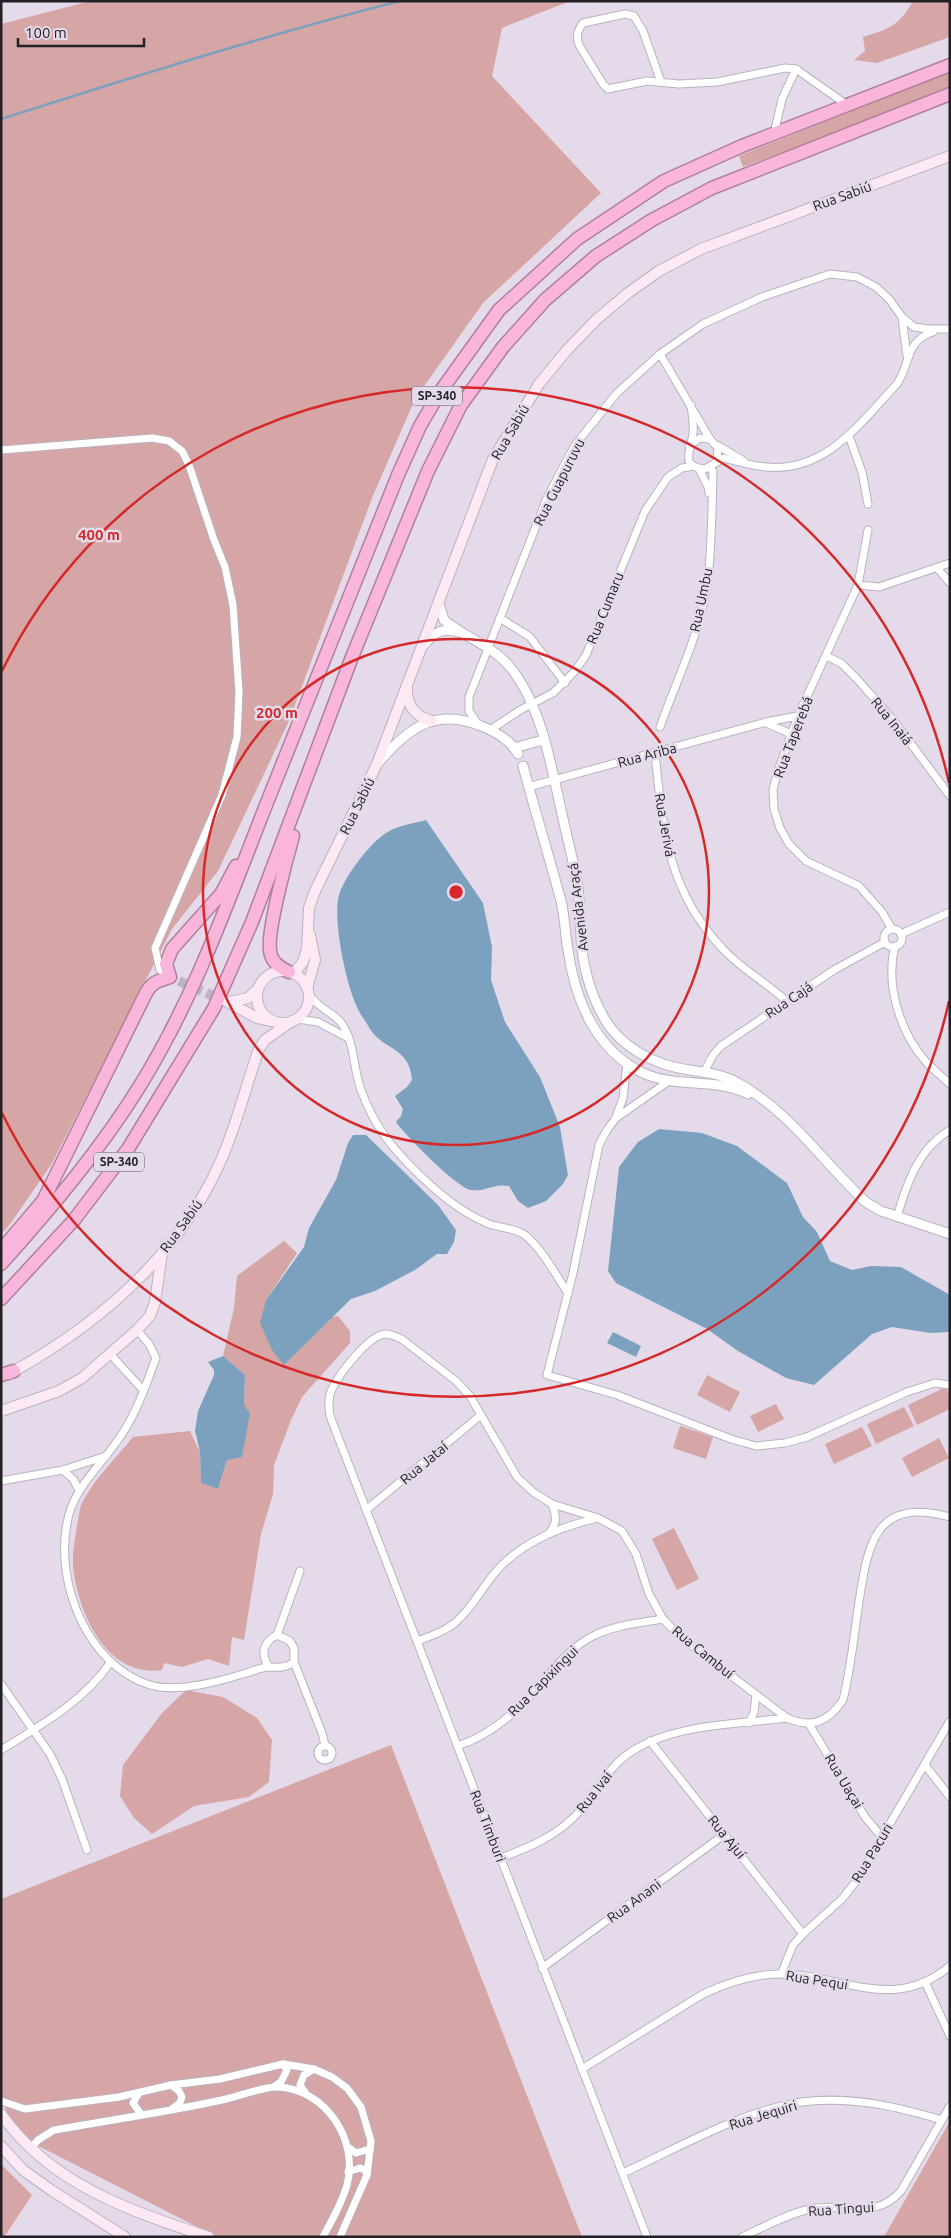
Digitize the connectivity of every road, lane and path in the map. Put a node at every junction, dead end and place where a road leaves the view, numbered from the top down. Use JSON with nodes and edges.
{"nodes":[{"id":1,"x":950,"y":65,"type":"edge"},
{"id":2,"x":796,"y":69,"type":"junction"},
{"id":3,"x":662,"y":82,"type":"junction"},
{"id":4,"x":950,"y":94,"type":"edge"},
{"id":5,"x":847,"y":105,"type":"junction"},
{"id":6,"x":774,"y":134,"type":"junction"},
{"id":7,"x":950,"y":156,"type":"edge"},
{"id":8,"x":902,"y":317,"type":"junction"},
{"id":9,"x":950,"y":329,"type":"edge"},
{"id":10,"x":938,"y":330,"type":"junction"},
{"id":11,"x":660,"y":354,"type":"junction"},
{"id":12,"x":907,"y":359,"type":"junction"},
{"id":13,"x":691,"y":405,"type":"junction"},
{"id":14,"x":848,"y":436,"type":"junction"},
{"id":15,"x":710,"y":439,"type":"junction"},
{"id":16,"x":716,"y":444,"type":"junction"},
{"id":17,"x":689,"y":446,"type":"junction"},
{"id":18,"x":1,"y":450,"type":"edge"},
{"id":19,"x":717,"y":462,"type":"junction"},
{"id":20,"x":751,"y":464,"type":"junction"},
{"id":21,"x":696,"y":467,"type":"junction"},
{"id":22,"x":710,"y":468,"type":"junction"},
{"id":23,"x":868,"y":504,"type":"dead end"},
{"id":24,"x":712,"y":513,"type":"junction"},
{"id":25,"x":868,"y":530,"type":"dead end"},
{"id":26,"x":950,"y":563,"type":"edge"},
{"id":27,"x":937,"y":568,"type":"junction"},
{"id":28,"x":950,"y":583,"type":"edge"},
{"id":29,"x":858,"y":585,"type":"junction"},
{"id":30,"x":439,"y":604,"type":"junction"},
{"id":31,"x":500,"y":618,"type":"junction"},
{"id":32,"x":468,"y":635,"type":"junction"},
{"id":33,"x":488,"y":646,"type":"junction"},
{"id":34,"x":422,"y":648,"type":"junction"},
{"id":35,"x":826,"y":656,"type":"junction"},
{"id":36,"x":565,"y":683,"type":"junction"},
{"id":37,"x":408,"y":685,"type":"junction"},
{"id":38,"x":533,"y":704,"type":"junction"},
{"id":39,"x":798,"y":716,"type":"junction"},
{"id":40,"x":329,"y":717,"type":"junction"},
{"id":41,"x":432,"y":721,"type":"junction"},
{"id":42,"x":766,"y":722,"type":"junction"},
{"id":43,"x":478,"y":724,"type":"junction"},
{"id":44,"x":660,"y":727,"type":"dead end"},
{"id":45,"x":490,"y":730,"type":"junction"},
{"id":46,"x":791,"y":734,"type":"junction"},
{"id":47,"x":543,"y":740,"type":"junction"},
{"id":48,"x":655,"y":754,"type":"junction"},
{"id":49,"x":378,"y":764,"type":"junction"},
{"id":50,"x":523,"y":766,"type":"dead end"},
{"id":51,"x":554,"y":780,"type":"junction"},
{"id":52,"x":528,"y":787,"type":"junction"},
{"id":53,"x":270,"y":794,"type":"junction"},
{"id":54,"x":950,"y":796,"type":"edge"},
{"id":55,"x":950,"y":912,"type":"edge"},
{"id":56,"x":307,"y":924,"type":"junction"},
{"id":57,"x":892,"y":929,"type":"junction"},
{"id":58,"x":901,"y":934,"type":"junction"},
{"id":59,"x":885,"y":942,"type":"junction"},
{"id":60,"x":895,"y":946,"type":"junction"},
{"id":61,"x":291,"y":973,"type":"junction"},
{"id":62,"x":175,"y":979,"type":"junction"},
{"id":63,"x":258,"y":989,"type":"junction"},
{"id":64,"x":308,"y":991,"type":"junction"},
{"id":65,"x":786,"y":1001,"type":"junction"},
{"id":66,"x":324,"y":1010,"type":"junction"},
{"id":67,"x":294,"y":1020,"type":"junction"},
{"id":68,"x":273,"y":1021,"type":"junction"},
{"id":69,"x":318,"y":1022,"type":"junction"},
{"id":70,"x":348,"y":1038,"type":"junction"},
{"id":71,"x":638,"y":1052,"type":"junction"},
{"id":72,"x":626,"y":1064,"type":"junction"},
{"id":73,"x":704,"y":1072,"type":"junction"},
{"id":74,"x":669,"y":1082,"type":"junction"},
{"id":75,"x":950,"y":1084,"type":"edge"},
{"id":76,"x":696,"y":1085,"type":"junction"},
{"id":77,"x":623,"y":1098,"type":"junction"},
{"id":78,"x":768,"y":1104,"type":"junction"},
{"id":79,"x":634,"y":1106,"type":"junction"},
{"id":80,"x":616,"y":1118,"type":"junction"},
{"id":81,"x":950,"y":1130,"type":"edge"},
{"id":82,"x":897,"y":1217,"type":"junction"},
{"id":83,"x":950,"y":1234,"type":"edge"},
{"id":84,"x":1,"y":1250,"type":"edge"},
{"id":85,"x":162,"y":1252,"type":"junction"},
{"id":86,"x":1,"y":1264,"type":"edge"},
{"id":87,"x":568,"y":1293,"type":"junction"},
{"id":88,"x":1,"y":1299,"type":"edge"},
{"id":89,"x":137,"y":1330,"type":"junction"},
{"id":90,"x":110,"y":1354,"type":"junction"},
{"id":91,"x":14,"y":1371,"type":"joint"},
{"id":92,"x":1,"y":1377,"type":"edge"},
{"id":93,"x":950,"y":1385,"type":"edge"},
{"id":94,"x":143,"y":1390,"type":"junction"},
{"id":95,"x":1,"y":1411,"type":"edge"},
{"id":96,"x":481,"y":1415,"type":"junction"},
{"id":97,"x":330,"y":1416,"type":"joint"},
{"id":98,"x":106,"y":1456,"type":"junction"},
{"id":99,"x":63,"y":1470,"type":"junction"},
{"id":100,"x":1,"y":1481,"type":"edge"},
{"id":101,"x":79,"y":1490,"type":"junction"},
{"id":102,"x":552,"y":1504,"type":"junction"},
{"id":103,"x":366,"y":1510,"type":"junction"},
{"id":104,"x":598,"y":1518,"type":"junction"},
{"id":105,"x":950,"y":1518,"type":"edge"},
{"id":106,"x":550,"y":1532,"type":"junction"},
{"id":107,"x":300,"y":1571,"type":"dead end"},
{"id":108,"x":663,"y":1619,"type":"junction"},
{"id":109,"x":277,"y":1635,"type":"junction"},
{"id":110,"x":417,"y":1641,"type":"junction"},
{"id":111,"x":294,"y":1662,"type":"junction"},
{"id":112,"x":110,"y":1663,"type":"junction"},
{"id":113,"x":269,"y":1667,"type":"junction"},
{"id":114,"x":1,"y":1684,"type":"edge"},
{"id":115,"x":756,"y":1695,"type":"junction"},
{"id":116,"x":787,"y":1718,"type":"junction"},
{"id":117,"x":950,"y":1721,"type":"edge"},
{"id":118,"x":748,"y":1723,"type":"junction"},
{"id":119,"x":809,"y":1724,"type":"junction"},
{"id":120,"x":34,"y":1730,"type":"junction"},
{"id":121,"x":650,"y":1741,"type":"junction"},
{"id":122,"x":325,"y":1745,"type":"dead end"},
{"id":123,"x":457,"y":1746,"type":"junction"},
{"id":124,"x":1,"y":1750,"type":"edge"},
{"id":125,"x":925,"y":1765,"type":"junction"},
{"id":126,"x":950,"y":1797,"type":"edge"},
{"id":127,"x":725,"y":1834,"type":"junction"},
{"id":128,"x":881,"y":1836,"type":"junction"},
{"id":129,"x":87,"y":1850,"type":"dead end"},
{"id":130,"x":501,"y":1858,"type":"junction"},
{"id":131,"x":803,"y":1934,"type":"junction"},
{"id":132,"x":950,"y":1966,"type":"edge"},
{"id":133,"x":542,"y":1968,"type":"junction"},
{"id":134,"x":781,"y":1974,"type":"junction"},
{"id":135,"x":925,"y":1982,"type":"junction"},
{"id":136,"x":950,"y":2036,"type":"edge"},
{"id":137,"x":283,"y":2064,"type":"junction"},
{"id":138,"x":314,"y":2068,"type":"junction"},
{"id":139,"x":582,"y":2069,"type":"junction"},
{"id":140,"x":171,"y":2085,"type":"junction"},
{"id":141,"x":275,"y":2086,"type":"junction"},
{"id":142,"x":140,"y":2092,"type":"junction"},
{"id":143,"x":306,"y":2094,"type":"junction"},
{"id":144,"x":1,"y":2101,"type":"edge"},
{"id":145,"x":950,"y":2106,"type":"edge"},
{"id":146,"x":173,"y":2108,"type":"junction"},
{"id":147,"x":1,"y":2114,"type":"edge"},
{"id":148,"x":141,"y":2114,"type":"junction"},
{"id":149,"x":942,"y":2120,"type":"junction"},
{"id":150,"x":1,"y":2146,"type":"edge"},
{"id":151,"x":348,"y":2147,"type":"junction"},
{"id":152,"x":30,"y":2149,"type":"junction"},
{"id":153,"x":370,"y":2149,"type":"junction"},
{"id":154,"x":348,"y":2172,"type":"junction"},
{"id":155,"x":623,"y":2174,"type":"junction"},
{"id":156,"x":367,"y":2175,"type":"junction"},
{"id":157,"x":125,"y":2237,"type":"edge"},
{"id":158,"x":209,"y":2237,"type":"edge"},
{"id":159,"x":324,"y":2237,"type":"edge"},
{"id":160,"x":340,"y":2237,"type":"edge"},
{"id":161,"x":648,"y":2237,"type":"edge"},
{"id":162,"x":742,"y":2237,"type":"edge"}],
"edges":[{"from":1,"to":5,"type":"highway","number":"SP-340"},
{"from":2,"to":3,"type":"street"},
{"from":2,"to":5,"type":"street"},
{"from":2,"to":6,"type":"street"},
{"from":3,"to":3,"type":"street"},
{"from":4,"to":40,"type":"highway","number":"SP-340"},
{"from":5,"to":6,"type":"highway","number":"SP-340"},
{"from":6,"to":53,"type":"highway","number":"SP-340"},
{"from":7,"to":30,"type":"main road","name":"Rua Sabiú"},
{"from":8,"to":10,"type":"street"},
{"from":8,"to":11,"type":"street","name":"Rua Guapuruvu"},
{"from":8,"to":12,"type":"street"},
{"from":9,"to":10,"type":"street"},
{"from":10,"to":12,"type":"street"},
{"from":11,"to":13,"type":"street"},
{"from":11,"to":31,"type":"street","name":"Rua Guapuruvu"},
{"from":12,"to":14,"type":"street"},
{"from":13,"to":15,"type":"street"},
{"from":13,"to":17,"type":"street"},
{"from":14,"to":20,"type":"street"},
{"from":14,"to":23,"type":"street"},
{"from":15,"to":16,"type":"street"},
{"from":15,"to":17,"type":"street"},
{"from":16,"to":19,"type":"street"},
{"from":16,"to":20,"type":"street"},
{"from":17,"to":21,"type":"street"},
{"from":18,"to":62,"type":"street"},
{"from":19,"to":20,"type":"street"},
{"from":19,"to":22,"type":"street"},
{"from":21,"to":22,"type":"street"},
{"from":21,"to":24,"type":"street"},
{"from":21,"to":36,"type":"street","name":"Rua Cumaru"},
{"from":22,"to":24,"type":"street","name":"Rua Umbu"},
{"from":24,"to":44,"type":"street","name":"Rua Umbu"},
{"from":25,"to":29,"type":"street","name":"Rua Taperebá"},
{"from":26,"to":27,"type":"street"},
{"from":27,"to":28,"type":"street"},
{"from":27,"to":29,"type":"street"},
{"from":29,"to":35,"type":"street","name":"Rua Taperebá"},
{"from":30,"to":32,"type":"street"},
{"from":30,"to":34,"type":"main road","name":"Rua Sabiú"},
{"from":31,"to":33,"type":"street","name":"Rua Guapuruvu"},
{"from":31,"to":36,"type":"street"},
{"from":32,"to":33,"type":"street","name":"Avenida Araçá"},
{"from":32,"to":34,"type":"street"},
{"from":33,"to":38,"type":"street","name":"Avenida Araçá"},
{"from":33,"to":43,"type":"street","name":"Rua Guapuruvu"},
{"from":34,"to":37,"type":"main road","name":"Rua Sabiú"},
{"from":35,"to":39,"type":"street","name":"Rua Taperebá"},
{"from":35,"to":54,"type":"street","name":"Rua Inaiá"},
{"from":36,"to":38,"type":"street","name":"Rua Cumaru"},
{"from":37,"to":41,"type":"main road"},
{"from":37,"to":49,"type":"main road","name":"Rua Sabiú"},
{"from":38,"to":45,"type":"street","name":"Rua Cumaru"},
{"from":38,"to":47,"type":"street","name":"Avenida Araçá"},
{"from":39,"to":42,"type":"street","name":"Rua Ariba"},
{"from":39,"to":46,"type":"street","name":"Rua Taperebá"},
{"from":40,"to":61,"type":"highway"},
{"from":40,"to":88,"type":"highway","number":"SP-340"},
{"from":41,"to":43,"type":"street"},
{"from":41,"to":49,"type":"street"},
{"from":42,"to":46,"type":"street"},
{"from":42,"to":48,"type":"street","name":"Rua Ariba"},
{"from":43,"to":45,"type":"street"},
{"from":45,"to":47,"type":"street"},
{"from":46,"to":57,"type":"street","name":"Rua Taperebá"},
{"from":47,"to":51,"type":"street","name":"Avenida Araçá"},
{"from":48,"to":51,"type":"street","name":"Rua Ariba"},
{"from":48,"to":65,"type":"street","name":"Rua Jerivá"},
{"from":49,"to":56,"type":"main road","name":"Rua Sabiú"},
{"from":50,"to":52,"type":"street","name":"Avenida Araçá"},
{"from":51,"to":52,"type":"street","name":"Rua Ariba"},
{"from":51,"to":71,"type":"street","name":"Avenida Araçá"},
{"from":52,"to":72,"type":"street","name":"Avenida Araçá"},
{"from":53,"to":62,"type":"highway"},
{"from":53,"to":86,"type":"highway","number":"SP-340"},
{"from":55,"to":58,"type":"street"},
{"from":56,"to":61,"type":"main road","name":"Rua Sabiú"},
{"from":56,"to":64,"type":"main road","name":"Rua Sabiú"},
{"from":57,"to":58,"type":"street"},
{"from":57,"to":59,"type":"street"},
{"from":58,"to":60,"type":"street"},
{"from":59,"to":60,"type":"street"},
{"from":59,"to":65,"type":"street","name":"Rua Cajá"},
{"from":60,"to":75,"type":"street"},
{"from":61,"to":63,"type":"main road"},
{"from":61,"to":64,"type":"main road"},
{"from":62,"to":84,"type":"highway"},
{"from":63,"to":68,"type":"main road"},
{"from":63,"to":68,"type":"main road"},
{"from":64,"to":66,"type":"street"},
{"from":64,"to":67,"type":"main road"},
{"from":65,"to":73,"type":"street","name":"Rua Cajá"},
{"from":66,"to":69,"type":"street"},
{"from":66,"to":70,"type":"street"},
{"from":67,"to":68,"type":"main road"},
{"from":67,"to":69,"type":"street"},
{"from":67,"to":85,"type":"main road","name":"Rua Sabiú"},
{"from":69,"to":70,"type":"street"},
{"from":70,"to":87,"type":"street"},
{"from":71,"to":72,"type":"street"},
{"from":71,"to":73,"type":"street","name":"Avenida Araçá"},
{"from":72,"to":74,"type":"street","name":"Avenida Araçá"},
{"from":72,"to":77,"type":"street"},
{"from":73,"to":76,"type":"street"},
{"from":73,"to":78,"type":"street","name":"Avenida Araçá"},
{"from":74,"to":76,"type":"street","name":"Avenida Araçá"},
{"from":74,"to":79,"type":"street"},
{"from":76,"to":78,"type":"street","name":"Avenida Araçá"},
{"from":77,"to":79,"type":"street"},
{"from":77,"to":80,"type":"street"},
{"from":78,"to":82,"type":"street","name":"Avenida Araçá"},
{"from":79,"to":80,"type":"street"},
{"from":80,"to":87,"type":"street"},
{"from":81,"to":82,"type":"street"},
{"from":82,"to":83,"type":"street","name":"Avenida Araçá"},
{"from":85,"to":89,"type":"main road"},
{"from":85,"to":91,"type":"main road","name":"Rua Sabiú"},
{"from":87,"to":93,"type":"street"},
{"from":89,"to":90,"type":"main road"},
{"from":89,"to":94,"type":"street"},
{"from":90,"to":94,"type":"street"},
{"from":90,"to":95,"type":"main road"},
{"from":91,"to":92,"type":"highway"},
{"from":94,"to":98,"type":"street"},
{"from":96,"to":97,"type":"street","name":"Rua Cambuí"},
{"from":96,"to":102,"type":"street","name":"Rua Cambuí"},
{"from":96,"to":103,"type":"street","name":"Rua Jataí"},
{"from":97,"to":103,"type":"street","name":"Rua Timburi"},
{"from":98,"to":99,"type":"street"},
{"from":98,"to":101,"type":"street"},
{"from":99,"to":100,"type":"street"},
{"from":99,"to":101,"type":"street"},
{"from":101,"to":112,"type":"street"},
{"from":102,"to":104,"type":"street","name":"Rua Cambuí"},
{"from":102,"to":106,"type":"street"},
{"from":103,"to":110,"type":"street","name":"Rua Timburi"},
{"from":104,"to":106,"type":"street"},
{"from":104,"to":108,"type":"street","name":"Rua Cambuí"},
{"from":105,"to":119,"type":"street"},
{"from":106,"to":110,"type":"street"},
{"from":107,"to":109,"type":"street"},
{"from":108,"to":115,"type":"street","name":"Rua Cambuí"},
{"from":108,"to":123,"type":"street","name":"Rua Capixingui"},
{"from":109,"to":111,"type":"street"},
{"from":109,"to":113,"type":"street"},
{"from":110,"to":123,"type":"street","name":"Rua Timburi"},
{"from":111,"to":113,"type":"street"},
{"from":111,"to":122,"type":"street"},
{"from":112,"to":113,"type":"street"},
{"from":112,"to":120,"type":"street"},
{"from":114,"to":120,"type":"street"},
{"from":115,"to":116,"type":"street","name":"Rua Cambuí"},
{"from":115,"to":118,"type":"street"},
{"from":116,"to":118,"type":"street","name":"Rua Ivaí"},
{"from":116,"to":119,"type":"street","name":"Rua Cambuí"},
{"from":117,"to":125,"type":"street","name":"Rua Pacuri"},
{"from":118,"to":121,"type":"street","name":"Rua Ivaí"},
{"from":119,"to":128,"type":"street","name":"Rua Uaçai"},
{"from":120,"to":124,"type":"street"},
{"from":120,"to":129,"type":"street"},
{"from":121,"to":127,"type":"street","name":"Rua Ajuí"},
{"from":121,"to":130,"type":"street","name":"Rua Ivaí"},
{"from":123,"to":130,"type":"street","name":"Rua Timburi"},
{"from":125,"to":126,"type":"street"},
{"from":125,"to":128,"type":"street","name":"Rua Pacuri"},
{"from":127,"to":131,"type":"street","name":"Rua Ajuí"},
{"from":127,"to":133,"type":"street","name":"Rua Anani"},
{"from":128,"to":131,"type":"street","name":"Rua Pacuri"},
{"from":130,"to":133,"type":"street","name":"Rua Timburi"},
{"from":131,"to":134,"type":"street","name":"Rua Pacuri"},
{"from":132,"to":135,"type":"street","name":"Rua Pequi"},
{"from":133,"to":139,"type":"street","name":"Rua Timburi"},
{"from":134,"to":135,"type":"street","name":"Rua Pequi"},
{"from":134,"to":139,"type":"street","name":"Rua Pequi"},
{"from":135,"to":136,"type":"street"},
{"from":137,"to":138,"type":"street"},
{"from":137,"to":140,"type":"street"},
{"from":137,"to":141,"type":"street"},
{"from":138,"to":143,"type":"street"},
{"from":138,"to":153,"type":"street"},
{"from":139,"to":155,"type":"street","name":"Rua Timburi"},
{"from":140,"to":142,"type":"street"},
{"from":140,"to":146,"type":"street"},
{"from":141,"to":143,"type":"street"},
{"from":141,"to":146,"type":"street"},
{"from":142,"to":144,"type":"street"},
{"from":142,"to":148,"type":"street"},
{"from":143,"to":151,"type":"street"},
{"from":145,"to":149,"type":"street","name":"Rua Tingui"},
{"from":146,"to":148,"type":"street"},
{"from":147,"to":152,"type":"main road"},
{"from":148,"to":152,"type":"street"},
{"from":149,"to":155,"type":"street","name":"Rua Jequiri"},
{"from":149,"to":162,"type":"street","name":"Rua Tingui"},
{"from":150,"to":157,"type":"main road"},
{"from":151,"to":153,"type":"street"},
{"from":151,"to":154,"type":"street"},
{"from":152,"to":158,"type":"main road"},
{"from":153,"to":156,"type":"street"},
{"from":154,"to":156,"type":"street"},
{"from":154,"to":159,"type":"street"},
{"from":155,"to":161,"type":"street","name":"Rua Timburi"},
{"from":156,"to":160,"type":"street"}]}
